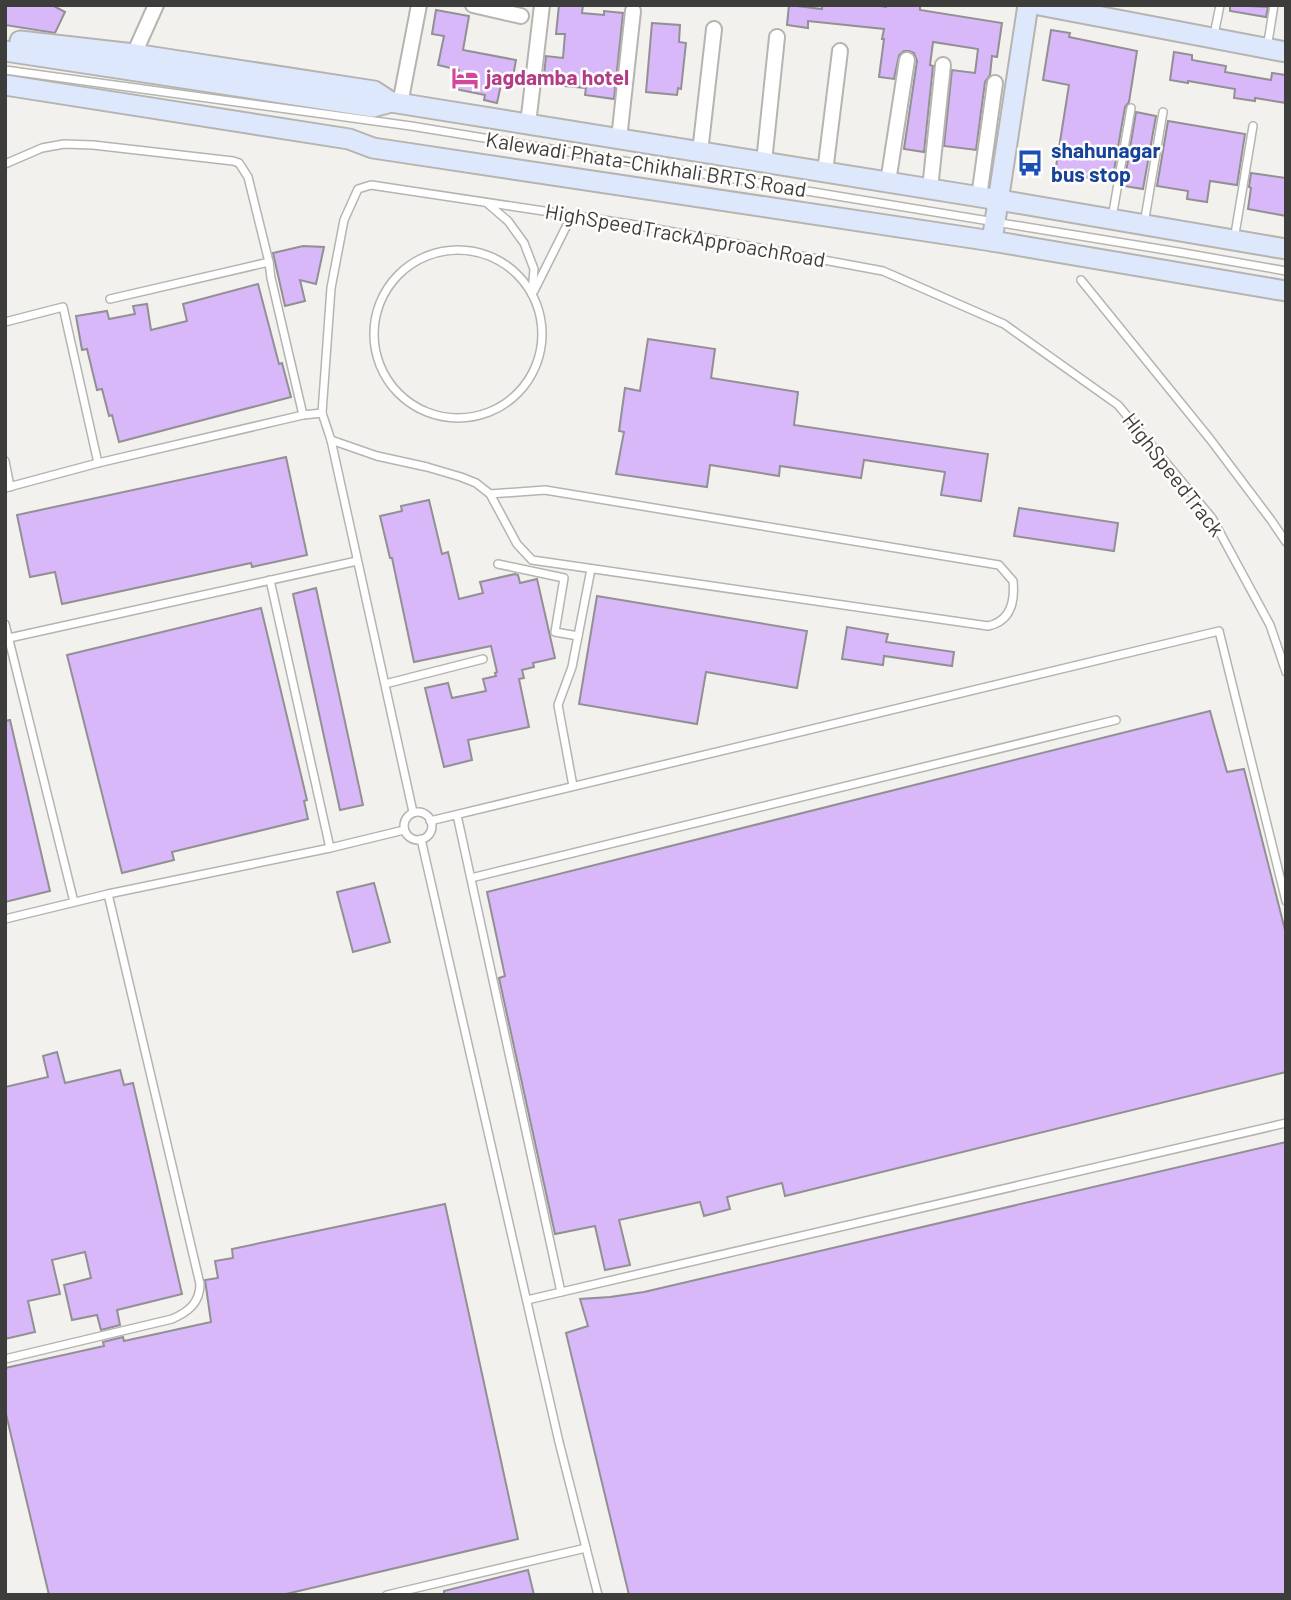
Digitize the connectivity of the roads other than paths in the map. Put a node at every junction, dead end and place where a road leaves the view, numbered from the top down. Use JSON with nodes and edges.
{"nodes":[{"id":1,"x":156,"y":5,"type":"edge"},
{"id":2,"x":419,"y":5,"type":"edge"},
{"id":3,"x":472,"y":5,"type":"edge"},
{"id":4,"x":542,"y":5,"type":"edge"},
{"id":5,"x":1028,"y":5,"type":"edge"},
{"id":6,"x":1039,"y":5,"type":"edge"},
{"id":7,"x":1220,"y":5,"type":"edge"},
{"id":8,"x":1274,"y":5,"type":"edge"},
{"id":9,"x":633,"y":11,"type":"dead end"},
{"id":10,"x":521,"y":16,"type":"dead end"},
{"id":11,"x":714,"y":29,"type":"dead end"},
{"id":12,"x":777,"y":37,"type":"dead end"},
{"id":13,"x":1213,"y":38,"type":"junction"},
{"id":14,"x":5,"y":39,"type":"edge"},
{"id":15,"x":5,"y":51,"type":"edge"},
{"id":16,"x":841,"y":51,"type":"dead end"},
{"id":17,"x":1276,"y":51,"type":"edge"},
{"id":18,"x":134,"y":54,"type":"junction"},
{"id":19,"x":907,"y":60,"type":"dead end"},
{"id":20,"x":943,"y":65,"type":"dead end"},
{"id":21,"x":5,"y":69,"type":"edge"},
{"id":22,"x":995,"y":83,"type":"dead end"},
{"id":23,"x":5,"y":85,"type":"edge"},
{"id":24,"x":5,"y":97,"type":"edge"},
{"id":25,"x":388,"y":104,"type":"junction"},
{"id":26,"x":1131,"y":108,"type":"dead end"},
{"id":27,"x":1163,"y":112,"type":"dead end"},
{"id":28,"x":528,"y":124,"type":"junction"},
{"id":29,"x":1253,"y":126,"type":"dead end"},
{"id":30,"x":619,"y":139,"type":"junction"},
{"id":31,"x":373,"y":148,"type":"junction"},
{"id":32,"x":700,"y":152,"type":"junction"},
{"id":33,"x":764,"y":162,"type":"junction"},
{"id":34,"x":5,"y":164,"type":"edge"},
{"id":35,"x":825,"y":172,"type":"junction"},
{"id":36,"x":888,"y":182,"type":"junction"},
{"id":37,"x":930,"y":189,"type":"junction"},
{"id":38,"x":979,"y":197,"type":"junction"},
{"id":39,"x":999,"y":200,"type":"junction"},
{"id":40,"x":486,"y":202,"type":"junction"},
{"id":41,"x":572,"y":215,"type":"junction"},
{"id":42,"x":1112,"y":219,"type":"junction"},
{"id":43,"x":1144,"y":225,"type":"junction"},
{"id":44,"x":994,"y":232,"type":"junction"},
{"id":45,"x":1234,"y":240,"type":"junction"},
{"id":46,"x":1286,"y":249,"type":"edge"},
{"id":47,"x":269,"y":262,"type":"junction"},
{"id":48,"x":1286,"y":271,"type":"edge"},
{"id":49,"x":1081,"y":280,"type":"dead end"},
{"id":50,"x":1286,"y":291,"type":"edge"},
{"id":51,"x":532,"y":294,"type":"junction"},
{"id":52,"x":110,"y":299,"type":"dead end"},
{"id":53,"x":5,"y":322,"type":"edge"},
{"id":54,"x":1003,"y":324,"type":"joint"},
{"id":55,"x":323,"y":413,"type":"junction"},
{"id":56,"x":303,"y":415,"type":"junction"},
{"id":57,"x":331,"y":440,"type":"junction"},
{"id":58,"x":5,"y":461,"type":"edge"},
{"id":59,"x":98,"y":463,"type":"junction"},
{"id":60,"x":8,"y":488,"type":"edge"},
{"id":61,"x":490,"y":494,"type":"junction"},
{"id":62,"x":1286,"y":542,"type":"edge"},
{"id":63,"x":357,"y":561,"type":"junction"},
{"id":64,"x":498,"y":564,"type":"dead end"},
{"id":65,"x":591,"y":569,"type":"junction"},
{"id":66,"x":270,"y":580,"type":"junction"},
{"id":67,"x":5,"y":624,"type":"edge"},
{"id":68,"x":578,"y":636,"type":"junction"},
{"id":69,"x":9,"y":638,"type":"junction"},
{"id":70,"x":483,"y":659,"type":"dead end"},
{"id":71,"x":1286,"y":672,"type":"edge"},
{"id":72,"x":385,"y":684,"type":"junction"},
{"id":73,"x":1116,"y":720,"type":"dead end"},
{"id":74,"x":573,"y":786,"type":"junction"},
{"id":75,"x":413,"y":812,"type":"junction"},
{"id":76,"x":457,"y":814,"type":"junction"},
{"id":77,"x":430,"y":821,"type":"junction"},
{"id":78,"x":404,"y":830,"type":"junction"},
{"id":79,"x":421,"y":839,"type":"junction"},
{"id":80,"x":330,"y":848,"type":"junction"},
{"id":81,"x":471,"y":878,"type":"junction"},
{"id":82,"x":108,"y":894,"type":"junction"},
{"id":83,"x":1286,"y":901,"type":"edge"},
{"id":84,"x":74,"y":902,"type":"junction"},
{"id":85,"x":5,"y":919,"type":"edge"},
{"id":86,"x":1286,"y":1123,"type":"edge"},
{"id":87,"x":561,"y":1292,"type":"junction"},
{"id":88,"x":527,"y":1300,"type":"junction"},
{"id":89,"x":5,"y":1359,"type":"edge"},
{"id":90,"x":586,"y":1548,"type":"junction"},
{"id":91,"x":387,"y":1595,"type":"edge"},
{"id":92,"x":598,"y":1595,"type":"edge"}],
"edges":[{"from":1,"to":18,"type":"street"},
{"from":2,"to":25,"type":"street"},
{"from":3,"to":10,"type":"street"},
{"from":4,"to":28,"type":"street"},
{"from":5,"to":39,"type":"main road"},
{"from":6,"to":13,"type":"main road"},
{"from":7,"to":13,"type":"lane"},
{"from":8,"to":17,"type":"lane"},
{"from":9,"to":30,"type":"street"},
{"from":11,"to":32,"type":"street"},
{"from":12,"to":33,"type":"street"},
{"from":13,"to":17,"type":"main road"},
{"from":14,"to":18,"type":"main road"},
{"from":15,"to":25,"type":"main road"},
{"from":16,"to":35,"type":"street"},
{"from":18,"to":25,"type":"main road"},
{"from":19,"to":36,"type":"street"},
{"from":20,"to":37,"type":"street"},
{"from":21,"to":44,"type":"lane","name":"Kalewadi Phata-Chikhali BRTS Road"},
{"from":22,"to":38,"type":"street"},
{"from":23,"to":31,"type":"main road"},
{"from":24,"to":31,"type":"main road"},
{"from":25,"to":28,"type":"main road"},
{"from":26,"to":42,"type":"lane"},
{"from":27,"to":43,"type":"lane"},
{"from":28,"to":30,"type":"main road"},
{"from":29,"to":45,"type":"lane"},
{"from":30,"to":32,"type":"main road"},
{"from":31,"to":44,"type":"main road"},
{"from":32,"to":33,"type":"main road"},
{"from":33,"to":35,"type":"main road"},
{"from":34,"to":47,"type":"lane"},
{"from":35,"to":36,"type":"main road"},
{"from":36,"to":37,"type":"main road"},
{"from":37,"to":38,"type":"main road"},
{"from":38,"to":39,"type":"main road"},
{"from":39,"to":42,"type":"main road"},
{"from":39,"to":44,"type":"main road"},
{"from":40,"to":41,"type":"lane","name":"HighSpeedTrackApproachRoad"},
{"from":40,"to":51,"type":"lane"},
{"from":40,"to":55,"type":"lane","name":"HighSpeedTrackApproachRoad"},
{"from":41,"to":51,"type":"lane"},
{"from":41,"to":54,"type":"lane","name":"HighSpeedTrackApproachRoad"},
{"from":42,"to":43,"type":"main road"},
{"from":43,"to":45,"type":"main road"},
{"from":44,"to":48,"type":"lane","name":"Kalewadi Phata-Chikhali BRTS Road"},
{"from":44,"to":50,"type":"main road"},
{"from":45,"to":46,"type":"main road"},
{"from":47,"to":52,"type":"lane"},
{"from":47,"to":56,"type":"lane"},
{"from":49,"to":62,"type":"lane"},
{"from":51,"to":51,"type":"lane"},
{"from":53,"to":59,"type":"lane"},
{"from":54,"to":71,"type":"lane","name":"HighSpeedTrack"},
{"from":55,"to":56,"type":"lane"},
{"from":55,"to":57,"type":"lane"},
{"from":56,"to":59,"type":"lane"},
{"from":57,"to":61,"type":"lane"},
{"from":57,"to":63,"type":"lane"},
{"from":58,"to":60,"type":"lane"},
{"from":59,"to":60,"type":"lane"},
{"from":61,"to":65,"type":"lane"},
{"from":61,"to":65,"type":"lane"},
{"from":63,"to":66,"type":"lane"},
{"from":63,"to":72,"type":"lane"},
{"from":64,"to":68,"type":"lane"},
{"from":65,"to":68,"type":"lane"},
{"from":66,"to":69,"type":"lane"},
{"from":66,"to":80,"type":"lane"},
{"from":67,"to":69,"type":"lane"},
{"from":68,"to":74,"type":"lane"},
{"from":69,"to":84,"type":"lane"},
{"from":70,"to":72,"type":"lane"},
{"from":72,"to":75,"type":"lane"},
{"from":73,"to":81,"type":"lane"},
{"from":74,"to":76,"type":"lane"},
{"from":74,"to":83,"type":"lane"},
{"from":75,"to":77,"type":"lane"},
{"from":75,"to":78,"type":"lane"},
{"from":76,"to":77,"type":"lane"},
{"from":76,"to":81,"type":"lane"},
{"from":77,"to":79,"type":"lane"},
{"from":78,"to":79,"type":"lane"},
{"from":78,"to":80,"type":"lane"},
{"from":79,"to":88,"type":"lane"},
{"from":80,"to":82,"type":"lane"},
{"from":81,"to":87,"type":"lane"},
{"from":82,"to":84,"type":"lane"},
{"from":82,"to":89,"type":"lane"},
{"from":84,"to":85,"type":"lane"},
{"from":86,"to":87,"type":"lane"},
{"from":87,"to":88,"type":"lane"},
{"from":88,"to":90,"type":"lane"},
{"from":90,"to":91,"type":"lane"},
{"from":90,"to":92,"type":"lane"}]}
